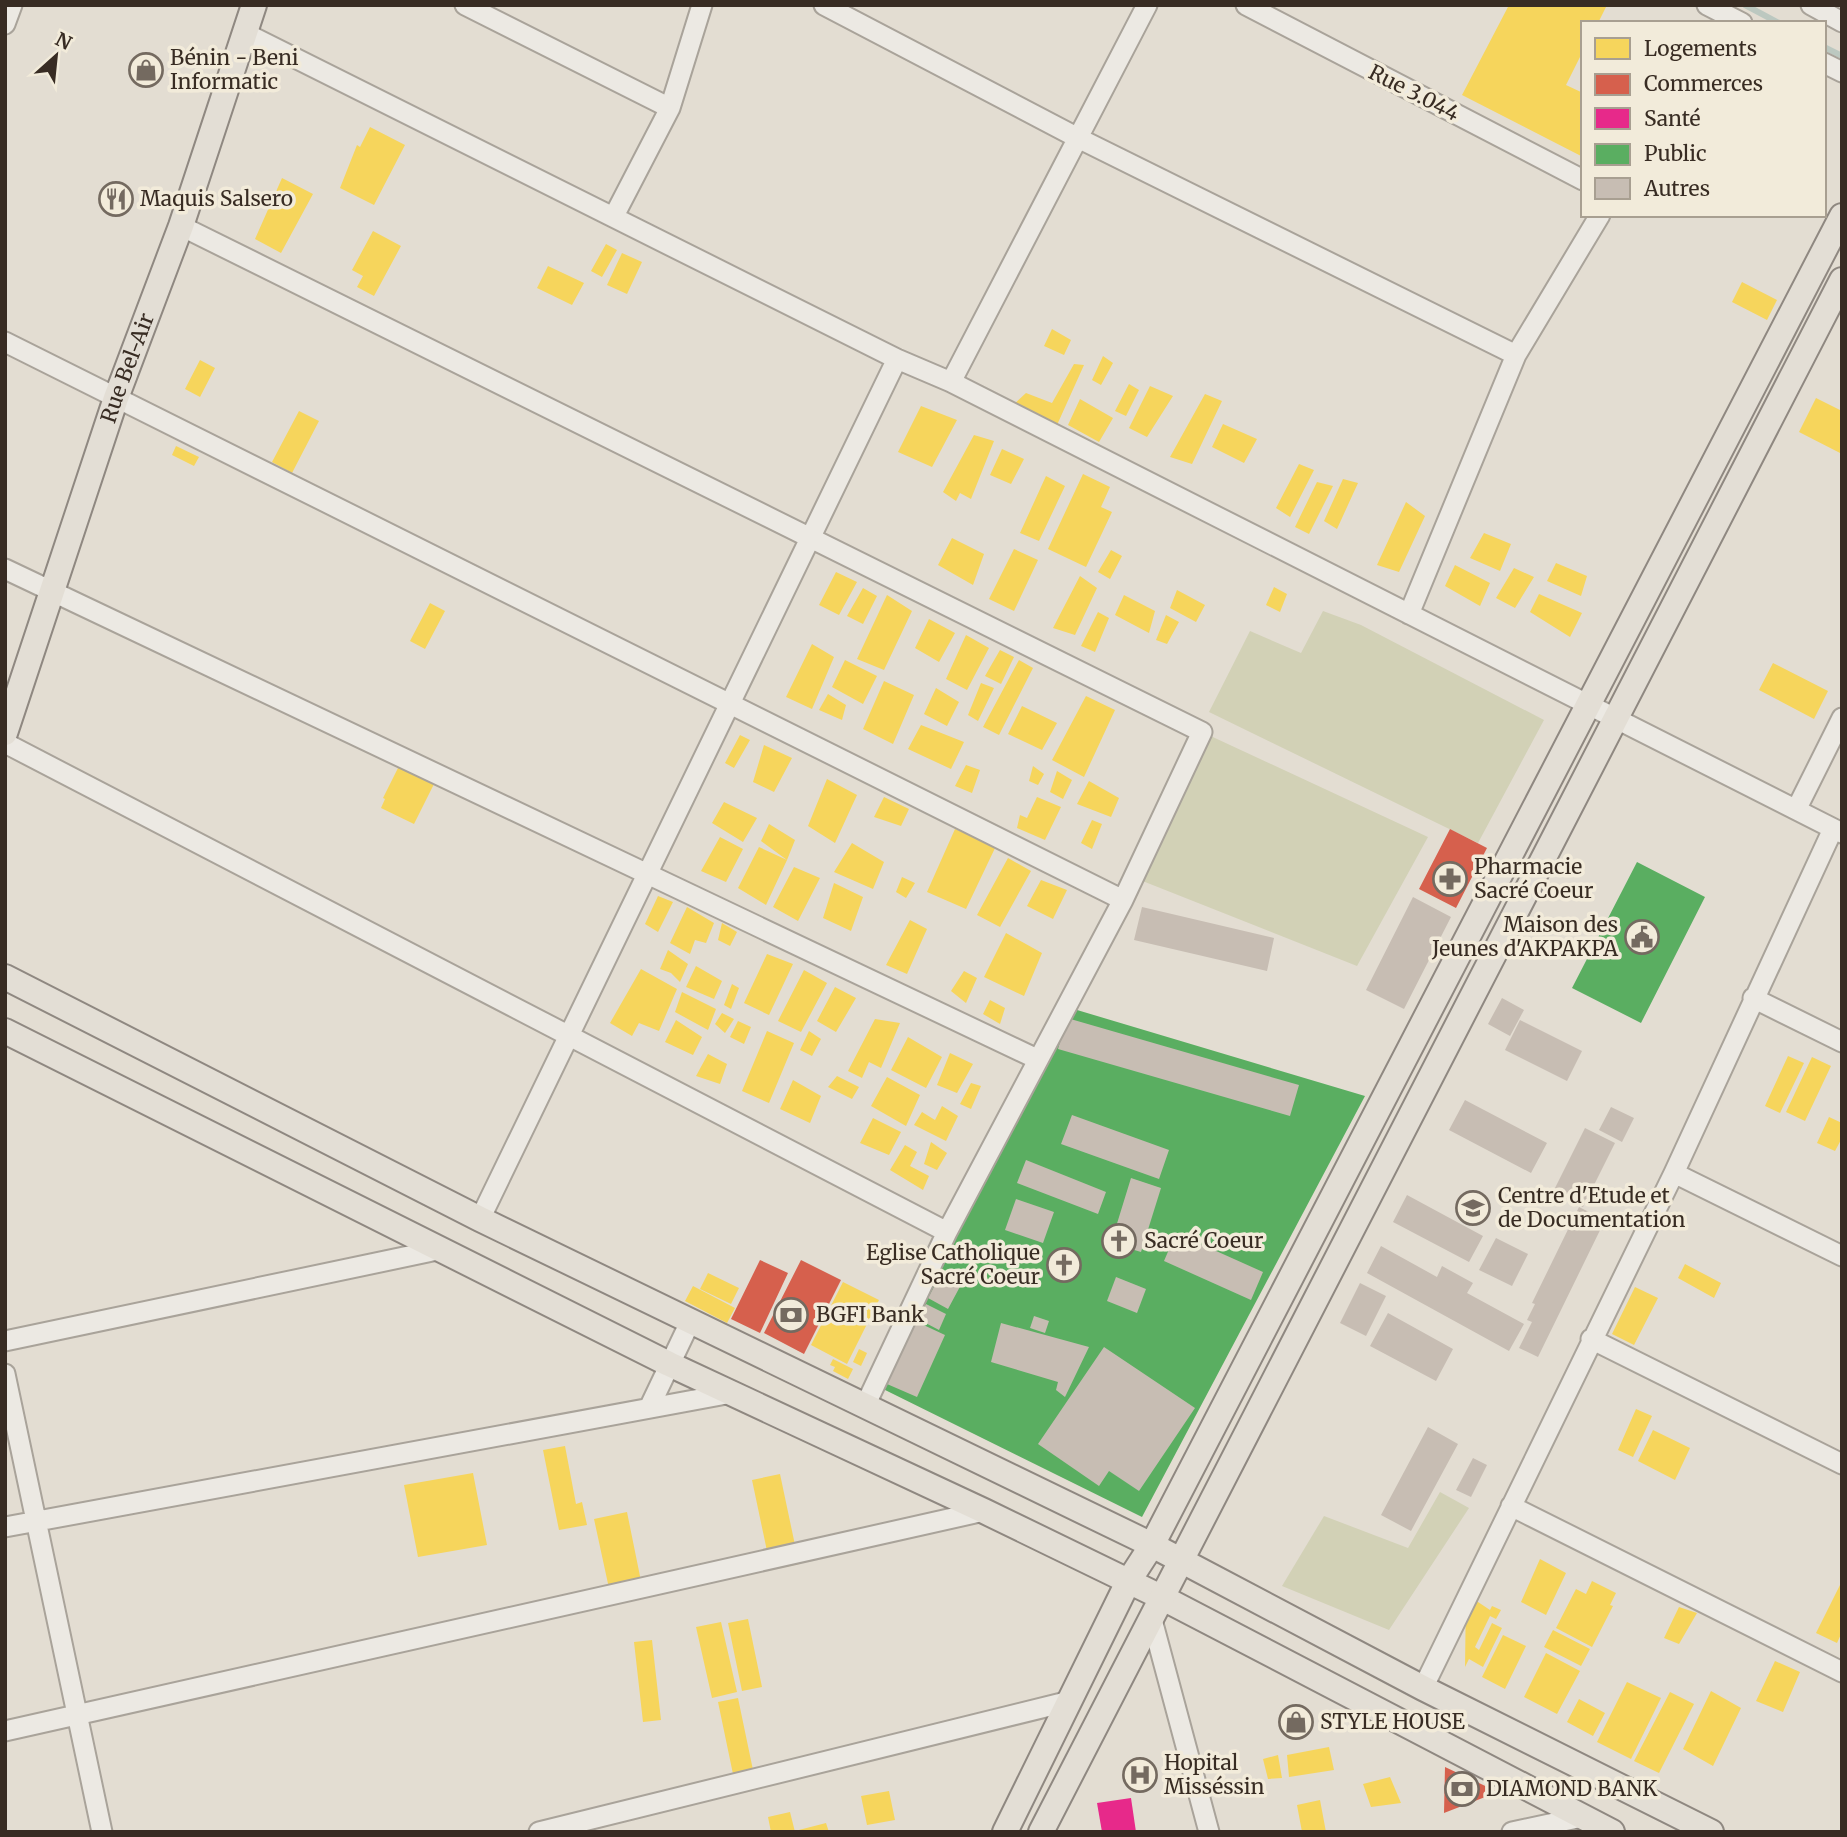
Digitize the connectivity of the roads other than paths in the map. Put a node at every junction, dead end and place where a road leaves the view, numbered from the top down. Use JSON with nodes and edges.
{"nodes":[{"id":1,"x":12,"y":5,"type":"edge"},
{"id":2,"x":254,"y":5,"type":"edge"},
{"id":3,"x":465,"y":5,"type":"edge"},
{"id":4,"x":702,"y":5,"type":"edge"},
{"id":5,"x":824,"y":5,"type":"edge"},
{"id":6,"x":1147,"y":5,"type":"edge"},
{"id":7,"x":1246,"y":5,"type":"edge"},
{"id":8,"x":1811,"y":5,"type":"edge"},
{"id":9,"x":1709,"y":12,"type":"edge"},
{"id":10,"x":1736,"y":21,"type":"edge"},
{"id":11,"x":1842,"y":22,"type":"edge"},
{"id":12,"x":5,"y":24,"type":"edge"},
{"id":13,"x":245,"y":33,"type":"junction"},
{"id":14,"x":1826,"y":64,"type":"edge"},
{"id":15,"x":1842,"y":72,"type":"edge"},
{"id":16,"x":670,"y":108,"type":"junction"},
{"id":17,"x":1078,"y":138,"type":"junction"},
{"id":18,"x":1581,"y":179,"type":"edge"},
{"id":19,"x":614,"y":216,"type":"junction"},
{"id":20,"x":1842,"y":216,"type":"edge"},
{"id":21,"x":1599,"y":217,"type":"edge"},
{"id":22,"x":181,"y":226,"type":"junction"},
{"id":23,"x":1842,"y":280,"type":"edge"},
{"id":24,"x":5,"y":342,"type":"edge"},
{"id":25,"x":1516,"y":355,"type":"junction"},
{"id":26,"x":897,"y":359,"type":"junction"},
{"id":27,"x":951,"y":382,"type":"junction"},
{"id":28,"x":117,"y":398,"type":"junction"},
{"id":29,"x":810,"y":538,"type":"junction"},
{"id":30,"x":5,"y":569,"type":"edge"},
{"id":31,"x":54,"y":592,"type":"junction"},
{"id":32,"x":1409,"y":614,"type":"junction"},
{"id":33,"x":730,"y":703,"type":"junction"},
{"id":34,"x":1589,"y":706,"type":"junction"},
{"id":35,"x":1618,"y":718,"type":"junction"},
{"id":36,"x":1842,"y":718,"type":"edge"},
{"id":37,"x":5,"y":733,"type":"edge"},
{"id":38,"x":5,"y":743,"type":"edge"},
{"id":39,"x":1797,"y":808,"type":"junction"},
{"id":40,"x":1838,"y":831,"type":"edge"},
{"id":41,"x":648,"y":872,"type":"junction"},
{"id":42,"x":1123,"y":900,"type":"junction"},
{"id":43,"x":5,"y":978,"type":"edge"},
{"id":44,"x":1753,"y":998,"type":"junction"},
{"id":45,"x":5,"y":1031,"type":"edge"},
{"id":46,"x":570,"y":1034,"type":"junction"},
{"id":47,"x":1842,"y":1042,"type":"edge"},
{"id":48,"x":1037,"y":1059,"type":"junction"},
{"id":49,"x":1674,"y":1173,"type":"junction"},
{"id":50,"x":480,"y":1219,"type":"junction"},
{"id":51,"x":947,"y":1232,"type":"junction"},
{"id":52,"x":442,"y":1249,"type":"junction"},
{"id":53,"x":1842,"y":1256,"type":"edge"},
{"id":54,"x":691,"y":1320,"type":"junction"},
{"id":55,"x":1591,"y":1339,"type":"junction"},
{"id":56,"x":5,"y":1341,"type":"edge"},
{"id":57,"x":669,"y":1364,"type":"junction"},
{"id":58,"x":5,"y":1374,"type":"edge"},
{"id":59,"x":732,"y":1393,"type":"junction"},
{"id":60,"x":864,"y":1406,"type":"junction"},
{"id":61,"x":649,"y":1408,"type":"junction"},
{"id":62,"x":1842,"y":1464,"type":"edge"},
{"id":63,"x":1511,"y":1506,"type":"junction"},
{"id":64,"x":984,"y":1511,"type":"junction"},
{"id":65,"x":36,"y":1521,"type":"junction"},
{"id":66,"x":5,"y":1527,"type":"edge"},
{"id":67,"x":1152,"y":1545,"type":"junction"},
{"id":68,"x":1181,"y":1560,"type":"junction"},
{"id":69,"x":1128,"y":1582,"type":"junction"},
{"id":70,"x":1156,"y":1607,"type":"junction"},
{"id":71,"x":1842,"y":1672,"type":"edge"},
{"id":72,"x":1423,"y":1688,"type":"junction"},
{"id":73,"x":1070,"y":1701,"type":"junction"},
{"id":74,"x":77,"y":1716,"type":"junction"},
{"id":75,"x":5,"y":1731,"type":"edge"},
{"id":76,"x":1582,"y":1817,"type":"junction"},
{"id":77,"x":102,"y":1832,"type":"edge"},
{"id":78,"x":539,"y":1832,"type":"edge"},
{"id":79,"x":1006,"y":1832,"type":"edge"},
{"id":80,"x":1041,"y":1832,"type":"edge"},
{"id":81,"x":1209,"y":1832,"type":"edge"},
{"id":82,"x":1512,"y":1832,"type":"edge"},
{"id":83,"x":1612,"y":1832,"type":"edge"},
{"id":84,"x":1711,"y":1832,"type":"edge"}],
"edges":[{"from":1,"to":12,"type":"street"},
{"from":2,"to":13,"type":"main road","name":"Rue Bel-Air"},
{"from":3,"to":16,"type":"street"},
{"from":4,"to":16,"type":"street"},
{"from":5,"to":17,"type":"street"},
{"from":6,"to":17,"type":"street"},
{"from":7,"to":18,"type":"street","name":"Rue 3.044"},
{"from":8,"to":11,"type":"street"},
{"from":9,"to":10,"type":"street"},
{"from":13,"to":19,"type":"street"},
{"from":13,"to":22,"type":"main road","name":"Rue Bel-Air"},
{"from":14,"to":15,"type":"street"},
{"from":16,"to":19,"type":"street"},
{"from":17,"to":25,"type":"street"},
{"from":17,"to":27,"type":"street"},
{"from":19,"to":26,"type":"street"},
{"from":20,"to":34,"type":"main road"},
{"from":21,"to":25,"type":"street"},
{"from":22,"to":28,"type":"main road","name":"Rue Bel-Air"},
{"from":22,"to":29,"type":"street"},
{"from":23,"to":35,"type":"main road"},
{"from":24,"to":28,"type":"street"},
{"from":25,"to":32,"type":"street"},
{"from":26,"to":27,"type":"street"},
{"from":26,"to":29,"type":"street"},
{"from":27,"to":32,"type":"street"},
{"from":28,"to":31,"type":"main road","name":"Rue Bel-Air"},
{"from":28,"to":33,"type":"street"},
{"from":29,"to":33,"type":"street"},
{"from":29,"to":42,"type":"street"},
{"from":30,"to":31,"type":"street"},
{"from":31,"to":37,"type":"main road","name":"Rue Bel-Air"},
{"from":31,"to":41,"type":"street"},
{"from":32,"to":34,"type":"street"},
{"from":33,"to":41,"type":"street"},
{"from":33,"to":42,"type":"street"},
{"from":34,"to":35,"type":"street"},
{"from":34,"to":67,"type":"main road"},
{"from":35,"to":39,"type":"street"},
{"from":35,"to":68,"type":"main road"},
{"from":36,"to":39,"type":"street"},
{"from":38,"to":46,"type":"street"},
{"from":39,"to":40,"type":"street"},
{"from":40,"to":44,"type":"street"},
{"from":41,"to":46,"type":"street"},
{"from":41,"to":48,"type":"street"},
{"from":42,"to":48,"type":"street"},
{"from":43,"to":50,"type":"main road"},
{"from":44,"to":47,"type":"street"},
{"from":44,"to":49,"type":"street"},
{"from":45,"to":52,"type":"main road"},
{"from":46,"to":50,"type":"street"},
{"from":46,"to":51,"type":"street"},
{"from":48,"to":51,"type":"street"},
{"from":49,"to":53,"type":"street"},
{"from":49,"to":55,"type":"street"},
{"from":50,"to":54,"type":"main road"},
{"from":51,"to":60,"type":"street"},
{"from":52,"to":56,"type":"street"},
{"from":52,"to":57,"type":"main road"},
{"from":54,"to":57,"type":"street"},
{"from":54,"to":60,"type":"main road"},
{"from":55,"to":62,"type":"street"},
{"from":55,"to":63,"type":"street"},
{"from":57,"to":59,"type":"main road"},
{"from":57,"to":61,"type":"street"},
{"from":58,"to":65,"type":"street"},
{"from":59,"to":61,"type":"street"},
{"from":59,"to":64,"type":"main road"},
{"from":60,"to":67,"type":"main road"},
{"from":61,"to":65,"type":"street"},
{"from":63,"to":71,"type":"street"},
{"from":63,"to":72,"type":"street"},
{"from":64,"to":69,"type":"main road"},
{"from":64,"to":74,"type":"street"},
{"from":65,"to":66,"type":"street"},
{"from":65,"to":74,"type":"street"},
{"from":67,"to":68,"type":"main road"},
{"from":67,"to":69,"type":"main road"},
{"from":68,"to":70,"type":"main road"},
{"from":68,"to":72,"type":"main road"},
{"from":69,"to":70,"type":"main road"},
{"from":69,"to":73,"type":"main road"},
{"from":70,"to":76,"type":"main road"},
{"from":70,"to":80,"type":"main road"},
{"from":70,"to":81,"type":"street"},
{"from":72,"to":84,"type":"main road"},
{"from":73,"to":78,"type":"street"},
{"from":73,"to":79,"type":"main road"},
{"from":74,"to":75,"type":"street"},
{"from":74,"to":77,"type":"street"},
{"from":76,"to":82,"type":"street"},
{"from":76,"to":83,"type":"main road"}]}
